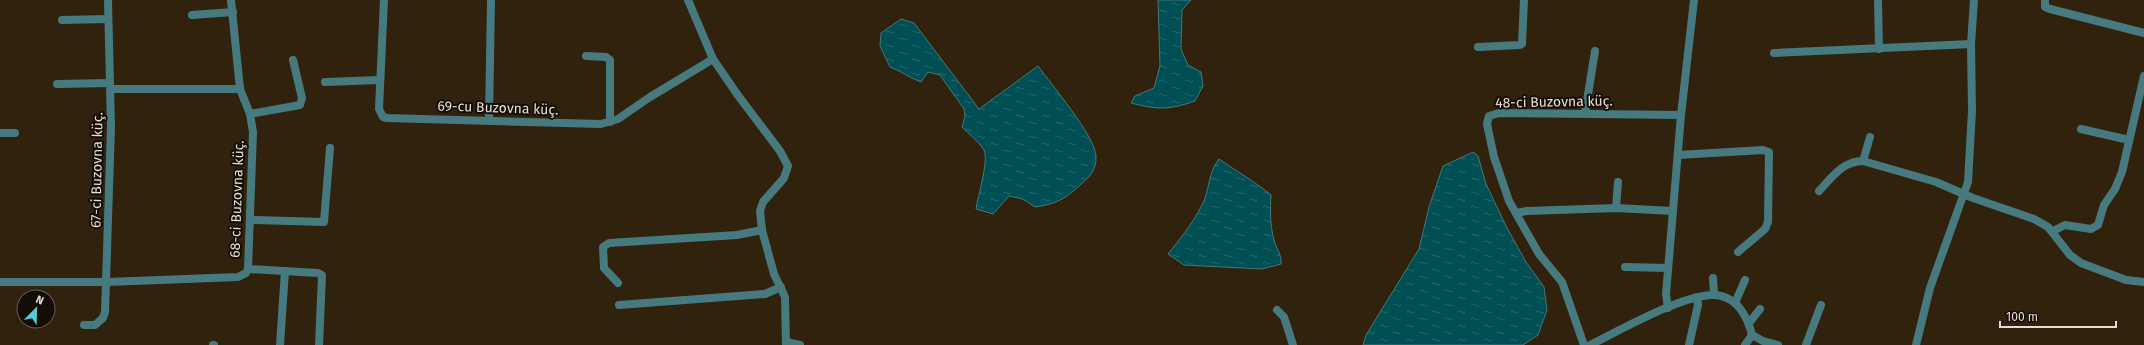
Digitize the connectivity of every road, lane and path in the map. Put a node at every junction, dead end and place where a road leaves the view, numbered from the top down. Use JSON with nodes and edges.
{"nodes":[{"id":1,"x":108,"y":0,"type":"edge"},
{"id":2,"x":232,"y":0,"type":"edge"},
{"id":3,"x":384,"y":0,"type":"edge"},
{"id":4,"x":491,"y":0,"type":"edge"},
{"id":5,"x":688,"y":0,"type":"edge"},
{"id":6,"x":1524,"y":0,"type":"edge"},
{"id":7,"x":1694,"y":0,"type":"edge"},
{"id":8,"x":1878,"y":0,"type":"edge"},
{"id":9,"x":1974,"y":0,"type":"edge"},
{"id":10,"x":2045,"y":0,"type":"edge"},
{"id":11,"x":233,"y":12,"type":"junction"},
{"id":12,"x":192,"y":15,"type":"dead end"},
{"id":13,"x":108,"y":19,"type":"junction"},
{"id":14,"x":62,"y":20,"type":"dead end"},
{"id":15,"x":2144,"y":33,"type":"edge"},
{"id":16,"x":1971,"y":44,"type":"junction"},
{"id":17,"x":1478,"y":48,"type":"dead end"},
{"id":18,"x":1879,"y":49,"type":"junction"},
{"id":19,"x":1595,"y":51,"type":"dead end"},
{"id":20,"x":1774,"y":53,"type":"dead end"},
{"id":21,"x":586,"y":56,"type":"dead end"},
{"id":22,"x":713,"y":59,"type":"junction"},
{"id":23,"x":293,"y":60,"type":"dead end"},
{"id":24,"x":2144,"y":76,"type":"edge"},
{"id":25,"x":379,"y":80,"type":"junction"},
{"id":26,"x":325,"y":82,"type":"dead end"},
{"id":27,"x":56,"y":84,"type":"dead end"},
{"id":28,"x":110,"y":86,"type":"junction"},
{"id":29,"x":240,"y":89,"type":"junction"},
{"id":30,"x":2141,"y":101,"type":"edge"},
{"id":31,"x":1585,"y":113,"type":"junction"},
{"id":32,"x":250,"y":114,"type":"junction"},
{"id":33,"x":1681,"y":114,"type":"junction"},
{"id":34,"x":489,"y":120,"type":"junction"},
{"id":35,"x":610,"y":122,"type":"junction"},
{"id":36,"x":2081,"y":129,"type":"dead end"},
{"id":37,"x":0,"y":133,"type":"edge"},
{"id":38,"x":15,"y":133,"type":"dead end"},
{"id":39,"x":1870,"y":137,"type":"dead end"},
{"id":40,"x":2129,"y":140,"type":"junction"},
{"id":41,"x":330,"y":148,"type":"dead end"},
{"id":42,"x":1678,"y":154,"type":"junction"},
{"id":43,"x":1863,"y":161,"type":"junction"},
{"id":44,"x":1618,"y":182,"type":"dead end"},
{"id":45,"x":1819,"y":191,"type":"dead end"},
{"id":46,"x":1964,"y":194,"type":"junction"},
{"id":47,"x":1616,"y":208,"type":"junction"},
{"id":48,"x":1673,"y":210,"type":"junction"},
{"id":49,"x":1516,"y":213,"type":"junction"},
{"id":50,"x":250,"y":220,"type":"junction"},
{"id":51,"x":762,"y":230,"type":"junction"},
{"id":52,"x":2053,"y":231,"type":"junction"},
{"id":53,"x":1738,"y":252,"type":"dead end"},
{"id":54,"x":1625,"y":267,"type":"dead end"},
{"id":55,"x":1668,"y":268,"type":"junction"},
{"id":56,"x":248,"y":269,"type":"junction"},
{"id":57,"x":285,"y":272,"type":"junction"},
{"id":58,"x":1713,"y":278,"type":"dead end"},
{"id":59,"x":1745,"y":280,"type":"dead end"},
{"id":60,"x":0,"y":282,"type":"edge"},
{"id":61,"x":107,"y":282,"type":"junction"},
{"id":62,"x":2144,"y":282,"type":"edge"},
{"id":63,"x":618,"y":283,"type":"dead end"},
{"id":64,"x":781,"y":287,"type":"junction"},
{"id":65,"x":1714,"y":295,"type":"junction"},
{"id":66,"x":1697,"y":297,"type":"junction"},
{"id":67,"x":1735,"y":303,"type":"junction"},
{"id":68,"x":619,"y":305,"type":"dead end"},
{"id":69,"x":1821,"y":305,"type":"dead end"},
{"id":70,"x":1668,"y":308,"type":"junction"},
{"id":71,"x":1760,"y":309,"type":"dead end"},
{"id":72,"x":1277,"y":310,"type":"dead end"},
{"id":73,"x":1749,"y":323,"type":"junction"},
{"id":74,"x":84,"y":325,"type":"dead end"},
{"id":75,"x":1752,"y":335,"type":"junction"},
{"id":76,"x":786,"y":344,"type":"edge"},
{"id":77,"x":280,"y":345,"type":"edge"},
{"id":78,"x":319,"y":345,"type":"edge"},
{"id":79,"x":800,"y":345,"type":"edge"},
{"id":80,"x":1293,"y":345,"type":"edge"},
{"id":81,"x":1584,"y":345,"type":"edge"},
{"id":82,"x":1590,"y":345,"type":"edge"},
{"id":83,"x":1689,"y":345,"type":"edge"},
{"id":84,"x":1745,"y":345,"type":"edge"},
{"id":85,"x":1778,"y":345,"type":"edge"},
{"id":86,"x":1806,"y":345,"type":"edge"},
{"id":87,"x":1916,"y":345,"type":"edge"}],
"edges":[{"from":1,"to":13,"type":"street","name":"67-ci Buzovna küç."},
{"from":2,"to":11,"type":"street","name":"68-ci Buzovna küç."},
{"from":3,"to":25,"type":"street","name":"69-cu Buzovna küç."},
{"from":4,"to":34,"type":"street"},
{"from":5,"to":22,"type":"street"},
{"from":6,"to":17,"type":"street"},
{"from":7,"to":33,"type":"street"},
{"from":8,"to":18,"type":"street"},
{"from":9,"to":16,"type":"street"},
{"from":10,"to":15,"type":"street"},
{"from":11,"to":12,"type":"street"},
{"from":11,"to":29,"type":"street","name":"68-ci Buzovna küç."},
{"from":13,"to":14,"type":"street"},
{"from":13,"to":28,"type":"street","name":"67-ci Buzovna küç."},
{"from":16,"to":18,"type":"street"},
{"from":16,"to":46,"type":"street"},
{"from":18,"to":20,"type":"street"},
{"from":19,"to":31,"type":"street"},
{"from":21,"to":35,"type":"street"},
{"from":22,"to":35,"type":"street","name":"69-cu Buzovna küç."},
{"from":22,"to":51,"type":"street"},
{"from":23,"to":32,"type":"street"},
{"from":24,"to":30,"type":"street"},
{"from":25,"to":26,"type":"street"},
{"from":25,"to":34,"type":"street","name":"69-cu Buzovna küç."},
{"from":27,"to":28,"type":"street"},
{"from":28,"to":29,"type":"street"},
{"from":28,"to":61,"type":"street","name":"67-ci Buzovna küç."},
{"from":29,"to":32,"type":"street","name":"68-ci Buzovna küç."},
{"from":30,"to":40,"type":"street"},
{"from":31,"to":33,"type":"street","name":"48-ci Buzovna küç."},
{"from":31,"to":49,"type":"street","name":"48-ci Buzovna küç."},
{"from":32,"to":50,"type":"street","name":"68-ci Buzovna küç."},
{"from":33,"to":42,"type":"street"},
{"from":34,"to":35,"type":"street","name":"69-cu Buzovna küç."},
{"from":36,"to":40,"type":"street"},
{"from":37,"to":38,"type":"street"},
{"from":39,"to":43,"type":"street"},
{"from":40,"to":52,"type":"street"},
{"from":41,"to":50,"type":"street"},
{"from":42,"to":48,"type":"street"},
{"from":42,"to":53,"type":"street"},
{"from":43,"to":45,"type":"street"},
{"from":43,"to":46,"type":"street"},
{"from":44,"to":47,"type":"street"},
{"from":46,"to":52,"type":"street"},
{"from":46,"to":87,"type":"street"},
{"from":47,"to":48,"type":"street"},
{"from":47,"to":49,"type":"street"},
{"from":48,"to":55,"type":"street"},
{"from":49,"to":81,"type":"street","name":"48-ci Buzovna küç."},
{"from":50,"to":56,"type":"street","name":"68-ci Buzovna küç."},
{"from":51,"to":63,"type":"street"},
{"from":51,"to":64,"type":"street"},
{"from":52,"to":62,"type":"street"},
{"from":54,"to":55,"type":"street"},
{"from":55,"to":70,"type":"street"},
{"from":56,"to":57,"type":"street"},
{"from":56,"to":61,"type":"street","name":"68-ci Buzovna küç."},
{"from":57,"to":77,"type":"street"},
{"from":57,"to":78,"type":"street"},
{"from":58,"to":65,"type":"street"},
{"from":59,"to":67,"type":"street"},
{"from":60,"to":61,"type":"street","name":"68-ci Buzovna küç."},
{"from":61,"to":74,"type":"street","name":"67-ci Buzovna küç."},
{"from":64,"to":68,"type":"street"},
{"from":64,"to":76,"type":"street"},
{"from":65,"to":66,"type":"street"},
{"from":65,"to":67,"type":"street"},
{"from":66,"to":70,"type":"street"},
{"from":66,"to":83,"type":"street"},
{"from":67,"to":73,"type":"street"},
{"from":69,"to":86,"type":"street"},
{"from":70,"to":82,"type":"street"},
{"from":71,"to":73,"type":"street"},
{"from":72,"to":80,"type":"street"},
{"from":73,"to":75,"type":"street"},
{"from":75,"to":84,"type":"street"},
{"from":75,"to":85,"type":"street"},
{"from":76,"to":79,"type":"street"}]}
